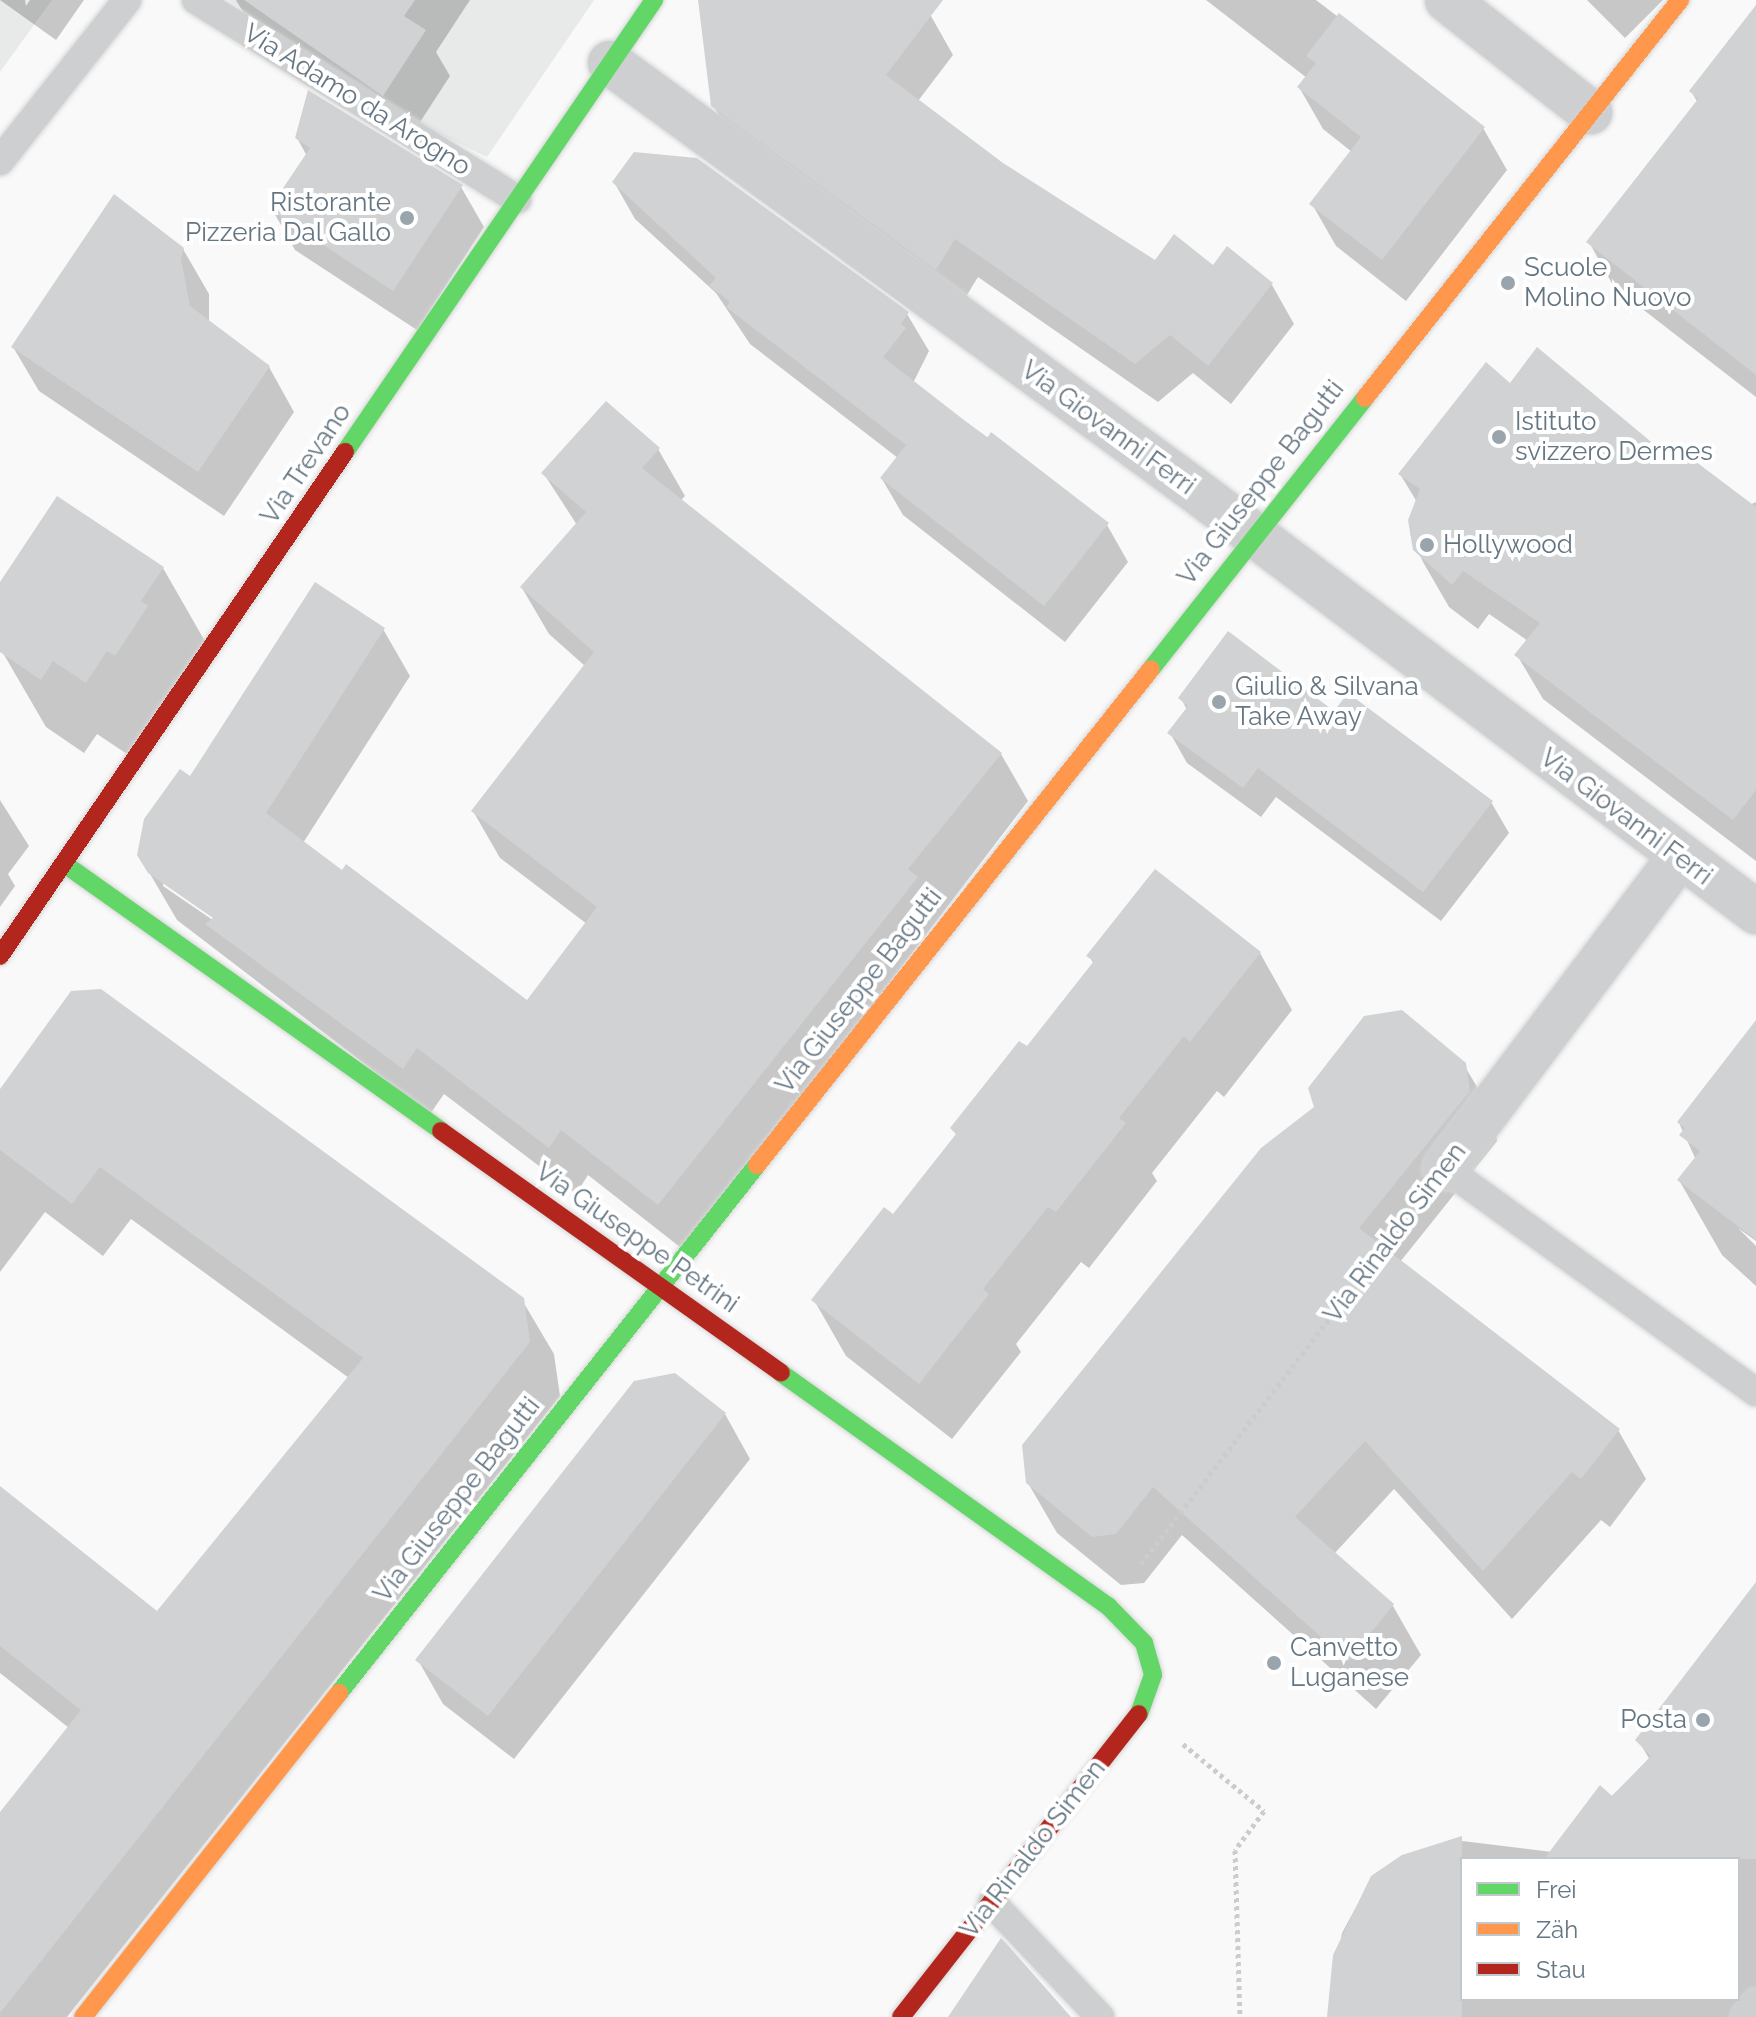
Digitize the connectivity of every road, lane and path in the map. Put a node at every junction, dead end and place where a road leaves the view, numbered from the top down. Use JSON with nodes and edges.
{"nodes":[{"id":1,"x":127,"y":0,"type":"edge"},
{"id":2,"x":196,"y":0,"type":"edge"},
{"id":3,"x":654,"y":0,"type":"edge"},
{"id":4,"x":1447,"y":0,"type":"edge"},
{"id":5,"x":1680,"y":0,"type":"edge"},
{"id":6,"x":610,"y":63,"type":"junction"},
{"id":7,"x":1590,"y":112,"type":"junction"},
{"id":8,"x":0,"y":161,"type":"edge"},
{"id":9,"x":517,"y":199,"type":"junction"},
{"id":10,"x":1254,"y":536,"type":"junction"},
{"id":11,"x":1679,"y":857,"type":"junction"},
{"id":12,"x":66,"y":865,"type":"junction"},
{"id":13,"x":1756,"y":912,"type":"edge"},
{"id":14,"x":0,"y":956,"type":"edge"},
{"id":15,"x":1445,"y":1168,"type":"junction"},
{"id":16,"x":661,"y":1287,"type":"junction"},
{"id":17,"x":1756,"y":1392,"type":"edge"},
{"id":18,"x":1108,"y":1606,"type":"junction"},
{"id":19,"x":1153,"y":1675,"type":"joint"},
{"id":20,"x":1142,"y":1710,"type":"junction"},
{"id":21,"x":992,"y":1903,"type":"junction"},
{"id":22,"x":1756,"y":2003,"type":"edge"},
{"id":23,"x":93,"y":2013,"type":"edge"},
{"id":24,"x":901,"y":2017,"type":"edge"},
{"id":25,"x":1100,"y":2017,"type":"edge"},
{"id":26,"x":1240,"y":2017,"type":"edge"},
{"id":27,"x":1745,"y":2017,"type":"edge"}],
"edges":[{"from":1,"to":8,"type":"lane"},
{"from":2,"to":9,"type":"lane","name":"Via Adamo da Arogno"},
{"from":3,"to":6,"type":"main road","name":"Via Trevano"},
{"from":4,"to":7,"type":"street"},
{"from":5,"to":7,"type":"main road","name":"Via Giuseppe Bagutti"},
{"from":6,"to":9,"type":"main road","name":"Via Trevano"},
{"from":6,"to":10,"type":"street","name":"Via Giovanni Ferri"},
{"from":7,"to":10,"type":"main road","name":"Via Giuseppe Bagutti"},
{"from":9,"to":12,"type":"main road","name":"Via Trevano"},
{"from":10,"to":11,"type":"street","name":"Via Giovanni Ferri"},
{"from":10,"to":16,"type":"main road","name":"Via Giuseppe Bagutti"},
{"from":11,"to":13,"type":"street","name":"Via Giovanni Ferri"},
{"from":11,"to":15,"type":"street","name":"Via Rinaldo Simen"},
{"from":12,"to":14,"type":"main road","name":"Via Trevano"},
{"from":12,"to":16,"type":"main road","name":"Via Giuseppe Petrini"},
{"from":15,"to":17,"type":"lane"},
{"from":15,"to":18,"type":"path","name":"Via Rinaldo Simen"},
{"from":16,"to":18,"type":"main road","name":"Via Giuseppe Petrini"},
{"from":16,"to":23,"type":"main road","name":"Via Giuseppe Bagutti"},
{"from":18,"to":19,"type":"main road","name":"Via Giuseppe Petrini"},
{"from":19,"to":20,"type":"main road","name":"Via Rinaldo Simen"},
{"from":20,"to":21,"type":"main road","name":"Via Rinaldo Simen"},
{"from":20,"to":26,"type":"path"},
{"from":21,"to":24,"type":"main road","name":"Via Rinaldo Simen"},
{"from":21,"to":25,"type":"lane"},
{"from":22,"to":27,"type":"lane"}]}
